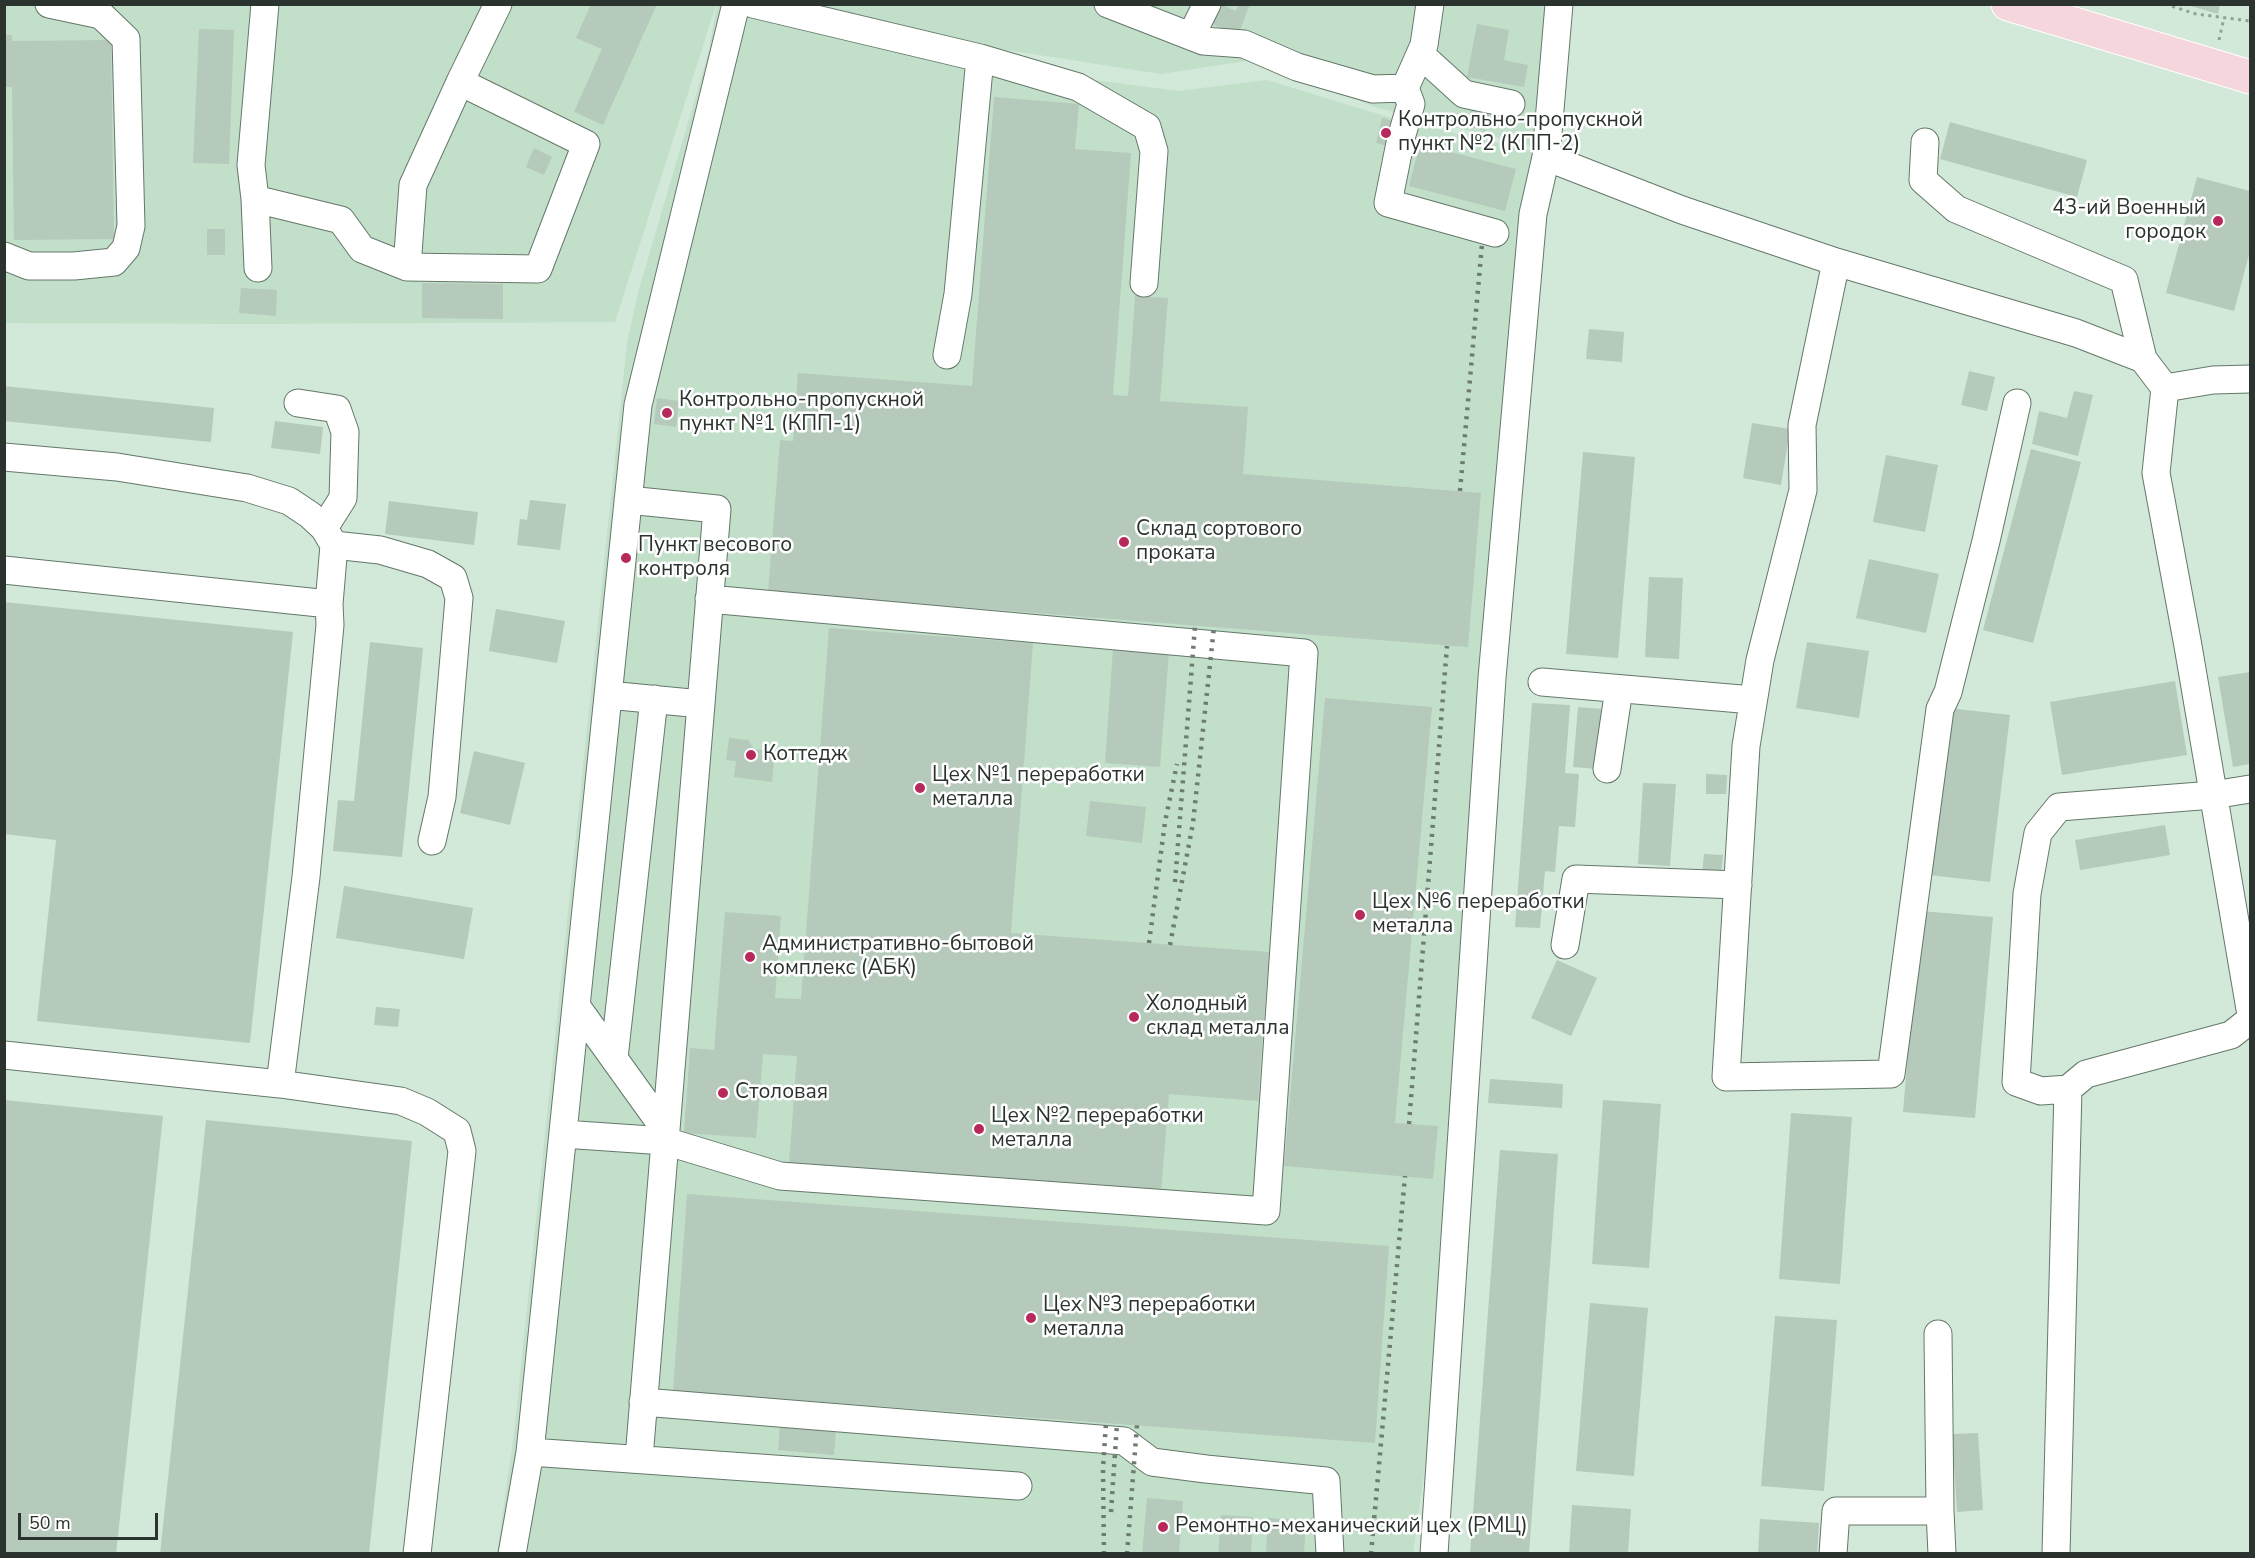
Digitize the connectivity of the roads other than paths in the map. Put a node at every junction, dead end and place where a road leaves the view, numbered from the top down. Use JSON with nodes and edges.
{"nodes":[{"id":1,"x":49,"y":4,"type":"edge"},
{"id":2,"x":266,"y":4,"type":"edge"},
{"id":3,"x":498,"y":4,"type":"edge"},
{"id":4,"x":736,"y":4,"type":"edge"},
{"id":5,"x":753,"y":4,"type":"edge"},
{"id":6,"x":1108,"y":4,"type":"edge"},
{"id":7,"x":1207,"y":4,"type":"edge"},
{"id":8,"x":1430,"y":4,"type":"edge"},
{"id":9,"x":1559,"y":4,"type":"edge"},
{"id":10,"x":2008,"y":4,"type":"edge"},
{"id":11,"x":1191,"y":36,"type":"junction"},
{"id":12,"x":1420,"y":54,"type":"junction"},
{"id":13,"x":980,"y":58,"type":"junction"},
{"id":14,"x":2250,"y":77,"type":"edge"},
{"id":15,"x":460,"y":82,"type":"junction"},
{"id":16,"x":1405,"y":88,"type":"junction"},
{"id":17,"x":1511,"y":104,"type":"dead end"},
{"id":18,"x":1925,"y":142,"type":"dead end"},
{"id":19,"x":1546,"y":157,"type":"junction"},
{"id":20,"x":255,"y":199,"type":"junction"},
{"id":21,"x":1496,"y":233,"type":"dead end"},
{"id":22,"x":4,"y":256,"type":"edge"},
{"id":23,"x":1836,"y":262,"type":"junction"},
{"id":24,"x":407,"y":267,"type":"junction"},
{"id":25,"x":258,"y":268,"type":"dead end"},
{"id":26,"x":1144,"y":283,"type":"dead end"},
{"id":27,"x":946,"y":355,"type":"dead end"},
{"id":28,"x":2143,"y":359,"type":"junction"},
{"id":29,"x":2250,"y":379,"type":"edge"},
{"id":30,"x":2165,"y":388,"type":"junction"},
{"id":31,"x":298,"y":403,"type":"dead end"},
{"id":32,"x":2017,"y":403,"type":"dead end"},
{"id":33,"x":4,"y":457,"type":"edge"},
{"id":34,"x":628,"y":500,"type":"junction"},
{"id":35,"x":329,"y":537,"type":"junction"},
{"id":36,"x":4,"y":570,"type":"edge"},
{"id":37,"x":710,"y":598,"type":"junction"},
{"id":38,"x":329,"y":604,"type":"junction"},
{"id":39,"x":1542,"y":682,"type":"dead end"},
{"id":40,"x":1618,"y":689,"type":"junction"},
{"id":41,"x":608,"y":695,"type":"junction"},
{"id":42,"x":654,"y":699,"type":"junction"},
{"id":43,"x":1754,"y":700,"type":"junction"},
{"id":44,"x":701,"y":704,"type":"junction"},
{"id":45,"x":1607,"y":769,"type":"dead end"},
{"id":46,"x":2250,"y":789,"type":"edge"},
{"id":47,"x":2213,"y":795,"type":"junction"},
{"id":48,"x":432,"y":842,"type":"dead end"},
{"id":49,"x":1738,"y":885,"type":"junction"},
{"id":50,"x":1565,"y":945,"type":"dead end"},
{"id":51,"x":577,"y":1007,"type":"junction"},
{"id":52,"x":2250,"y":1009,"type":"edge"},
{"id":53,"x":2250,"y":1020,"type":"edge"},
{"id":54,"x":4,"y":1055,"type":"edge"},
{"id":55,"x":614,"y":1058,"type":"junction"},
{"id":56,"x":280,"y":1084,"type":"junction"},
{"id":57,"x":2068,"y":1089,"type":"junction"},
{"id":58,"x":563,"y":1134,"type":"junction"},
{"id":59,"x":665,"y":1136,"type":"junction"},
{"id":60,"x":1938,"y":1334,"type":"dead end"},
{"id":61,"x":643,"y":1402,"type":"junction"},
{"id":62,"x":530,"y":1452,"type":"junction"},
{"id":63,"x":639,"y":1458,"type":"junction"},
{"id":64,"x":1018,"y":1486,"type":"dead end"},
{"id":65,"x":1940,"y":1511,"type":"junction"},
{"id":66,"x":417,"y":1554,"type":"edge"},
{"id":67,"x":512,"y":1554,"type":"edge"},
{"id":68,"x":1330,"y":1554,"type":"edge"},
{"id":69,"x":1434,"y":1554,"type":"edge"},
{"id":70,"x":1833,"y":1554,"type":"edge"},
{"id":71,"x":1942,"y":1554,"type":"edge"},
{"id":72,"x":2056,"y":1554,"type":"edge"}],
"edges":[{"from":1,"to":22,"type":"lane"},
{"from":2,"to":20,"type":"lane"},
{"from":3,"to":15,"type":"lane"},
{"from":4,"to":34,"type":"lane"},
{"from":5,"to":13,"type":"lane"},
{"from":6,"to":11,"type":"lane"},
{"from":7,"to":11,"type":"lane"},
{"from":8,"to":12,"type":"lane"},
{"from":9,"to":19,"type":"lane"},
{"from":10,"to":14,"type":"main road"},
{"from":11,"to":16,"type":"lane"},
{"from":12,"to":16,"type":"lane"},
{"from":12,"to":17,"type":"lane"},
{"from":13,"to":26,"type":"lane"},
{"from":13,"to":27,"type":"lane"},
{"from":15,"to":24,"type":"lane"},
{"from":15,"to":24,"type":"lane"},
{"from":16,"to":21,"type":"lane"},
{"from":18,"to":28,"type":"lane"},
{"from":19,"to":23,"type":"lane"},
{"from":19,"to":69,"type":"lane"},
{"from":20,"to":24,"type":"lane"},
{"from":20,"to":25,"type":"lane"},
{"from":23,"to":28,"type":"lane"},
{"from":23,"to":43,"type":"lane"},
{"from":28,"to":30,"type":"lane"},
{"from":29,"to":30,"type":"lane"},
{"from":30,"to":47,"type":"lane"},
{"from":31,"to":35,"type":"lane"},
{"from":32,"to":49,"type":"lane"},
{"from":33,"to":35,"type":"lane"},
{"from":34,"to":37,"type":"lane"},
{"from":34,"to":41,"type":"lane"},
{"from":35,"to":38,"type":"lane"},
{"from":35,"to":48,"type":"lane"},
{"from":36,"to":38,"type":"lane"},
{"from":37,"to":44,"type":"lane"},
{"from":37,"to":59,"type":"lane"},
{"from":38,"to":56,"type":"lane"},
{"from":39,"to":40,"type":"lane"},
{"from":40,"to":43,"type":"lane"},
{"from":40,"to":45,"type":"lane"},
{"from":41,"to":42,"type":"lane"},
{"from":41,"to":51,"type":"lane"},
{"from":42,"to":44,"type":"lane"},
{"from":42,"to":55,"type":"lane"},
{"from":43,"to":49,"type":"lane"},
{"from":44,"to":59,"type":"lane"},
{"from":46,"to":47,"type":"lane"},
{"from":47,"to":52,"type":"lane"},
{"from":47,"to":57,"type":"lane"},
{"from":49,"to":50,"type":"lane"},
{"from":51,"to":55,"type":"lane"},
{"from":51,"to":58,"type":"lane"},
{"from":53,"to":57,"type":"lane"},
{"from":54,"to":56,"type":"lane"},
{"from":55,"to":59,"type":"lane"},
{"from":56,"to":66,"type":"lane"},
{"from":57,"to":72,"type":"lane"},
{"from":58,"to":59,"type":"lane"},
{"from":58,"to":62,"type":"lane"},
{"from":59,"to":61,"type":"lane"},
{"from":60,"to":65,"type":"lane"},
{"from":61,"to":63,"type":"lane"},
{"from":61,"to":68,"type":"lane"},
{"from":62,"to":63,"type":"lane"},
{"from":62,"to":67,"type":"lane"},
{"from":63,"to":64,"type":"lane"},
{"from":65,"to":70,"type":"lane"},
{"from":65,"to":71,"type":"lane"}]}
